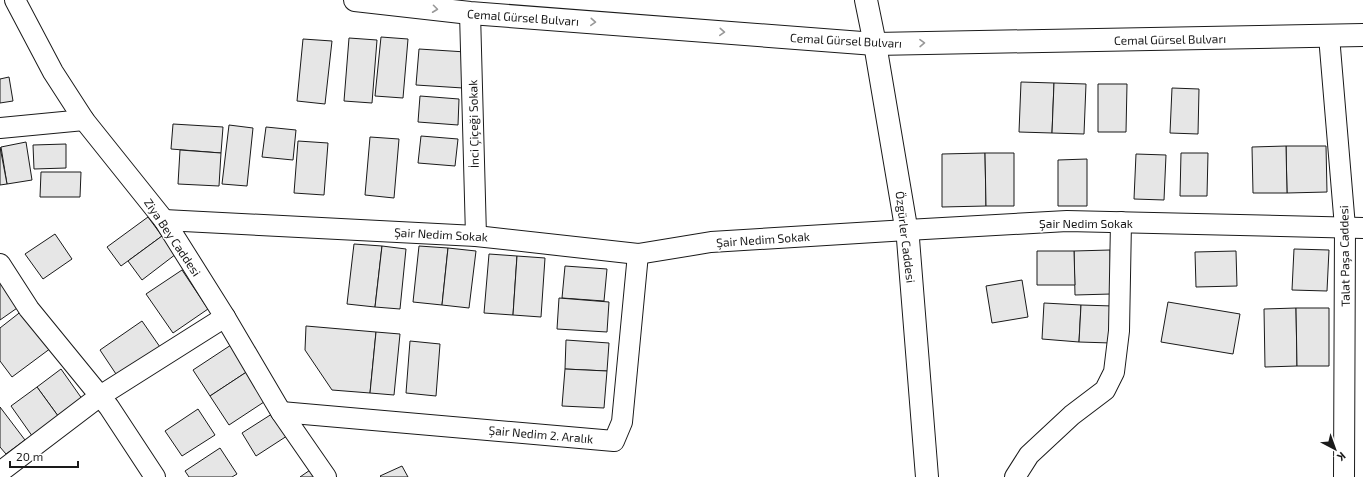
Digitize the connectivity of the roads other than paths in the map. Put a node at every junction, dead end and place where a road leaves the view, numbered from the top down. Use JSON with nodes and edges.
{"nodes":[{"id":1,"x":15,"y":0,"type":"edge"},
{"id":2,"x":355,"y":0,"type":"edge"},
{"id":3,"x":866,"y":0,"type":"edge"},
{"id":4,"x":470,"y":13,"type":"junction"},
{"id":5,"x":1363,"y":35,"type":"edge"},
{"id":6,"x":1329,"y":36,"type":"junction"},
{"id":7,"x":875,"y":44,"type":"junction"},
{"id":8,"x":84,"y":120,"type":"junction"},
{"id":9,"x":0,"y":128,"type":"edge"},
{"id":10,"x":164,"y":220,"type":"junction"},
{"id":11,"x":1121,"y":222,"type":"junction"},
{"id":12,"x":1354,"y":228,"type":"edge"},
{"id":13,"x":907,"y":230,"type":"junction"},
{"id":14,"x":476,"y":236,"type":"junction"},
{"id":15,"x":638,"y":254,"type":"junction"},
{"id":16,"x":0,"y":264,"type":"edge"},
{"id":17,"x":225,"y":317,"type":"junction"},
{"id":18,"x":100,"y":396,"type":"junction"},
{"id":19,"x":281,"y":412,"type":"junction"},
{"id":20,"x":0,"y":472,"type":"edge"},
{"id":21,"x":155,"y":477,"type":"edge"},
{"id":22,"x":326,"y":477,"type":"edge"},
{"id":23,"x":927,"y":477,"type":"edge"},
{"id":24,"x":1015,"y":477,"type":"edge"},
{"id":25,"x":1344,"y":477,"type":"edge"}],
"edges":[{"from":1,"to":8,"type":"street","name":"Ziya Bey Caddesi"},
{"from":2,"to":4,"type":"street","name":"Cemal Gürsel Bulvarı","one_way":true},
{"from":3,"to":7,"type":"street","name":"Özgürler Caddesi"},
{"from":4,"to":7,"type":"street","name":"Cemal Gürsel Bulvarı","one_way":true},
{"from":4,"to":14,"type":"street","name":"İnci Çiçeği Sokak"},
{"from":5,"to":6,"type":"street","name":"Cemal Gürsel Bulvarı"},
{"from":7,"to":6,"type":"street","name":"Cemal Gürsel Bulvarı","one_way":true},
{"from":6,"to":12,"type":"street","name":"Talat Paşa Caddesi"},
{"from":7,"to":13,"type":"street","name":"Özgürler Caddesi"},
{"from":8,"to":9,"type":"street"},
{"from":8,"to":10,"type":"street","name":"Ziya Bey Caddesi"},
{"from":10,"to":14,"type":"street","name":"Şair Nedim Sokak"},
{"from":10,"to":17,"type":"street","name":"Ziya Bey Caddesi"},
{"from":11,"to":12,"type":"street","name":"Şair Nedim Sokak"},
{"from":11,"to":13,"type":"street","name":"Şair Nedim Sokak"},
{"from":11,"to":24,"type":"street"},
{"from":12,"to":25,"type":"street","name":"Talat Paşa Caddesi"},
{"from":13,"to":15,"type":"street","name":"Şair Nedim Sokak"},
{"from":13,"to":23,"type":"street","name":"Özgürler Caddesi"},
{"from":14,"to":15,"type":"street","name":"Şair Nedim Sokak"},
{"from":15,"to":19,"type":"street","name":"Şair Nedim 2. Aralık"},
{"from":16,"to":18,"type":"street"},
{"from":17,"to":18,"type":"street"},
{"from":17,"to":19,"type":"street","name":"Ziya Bey Caddesi"},
{"from":18,"to":20,"type":"street"},
{"from":18,"to":21,"type":"street"},
{"from":19,"to":22,"type":"street","name":"Ziya Bey Caddesi"}]}
